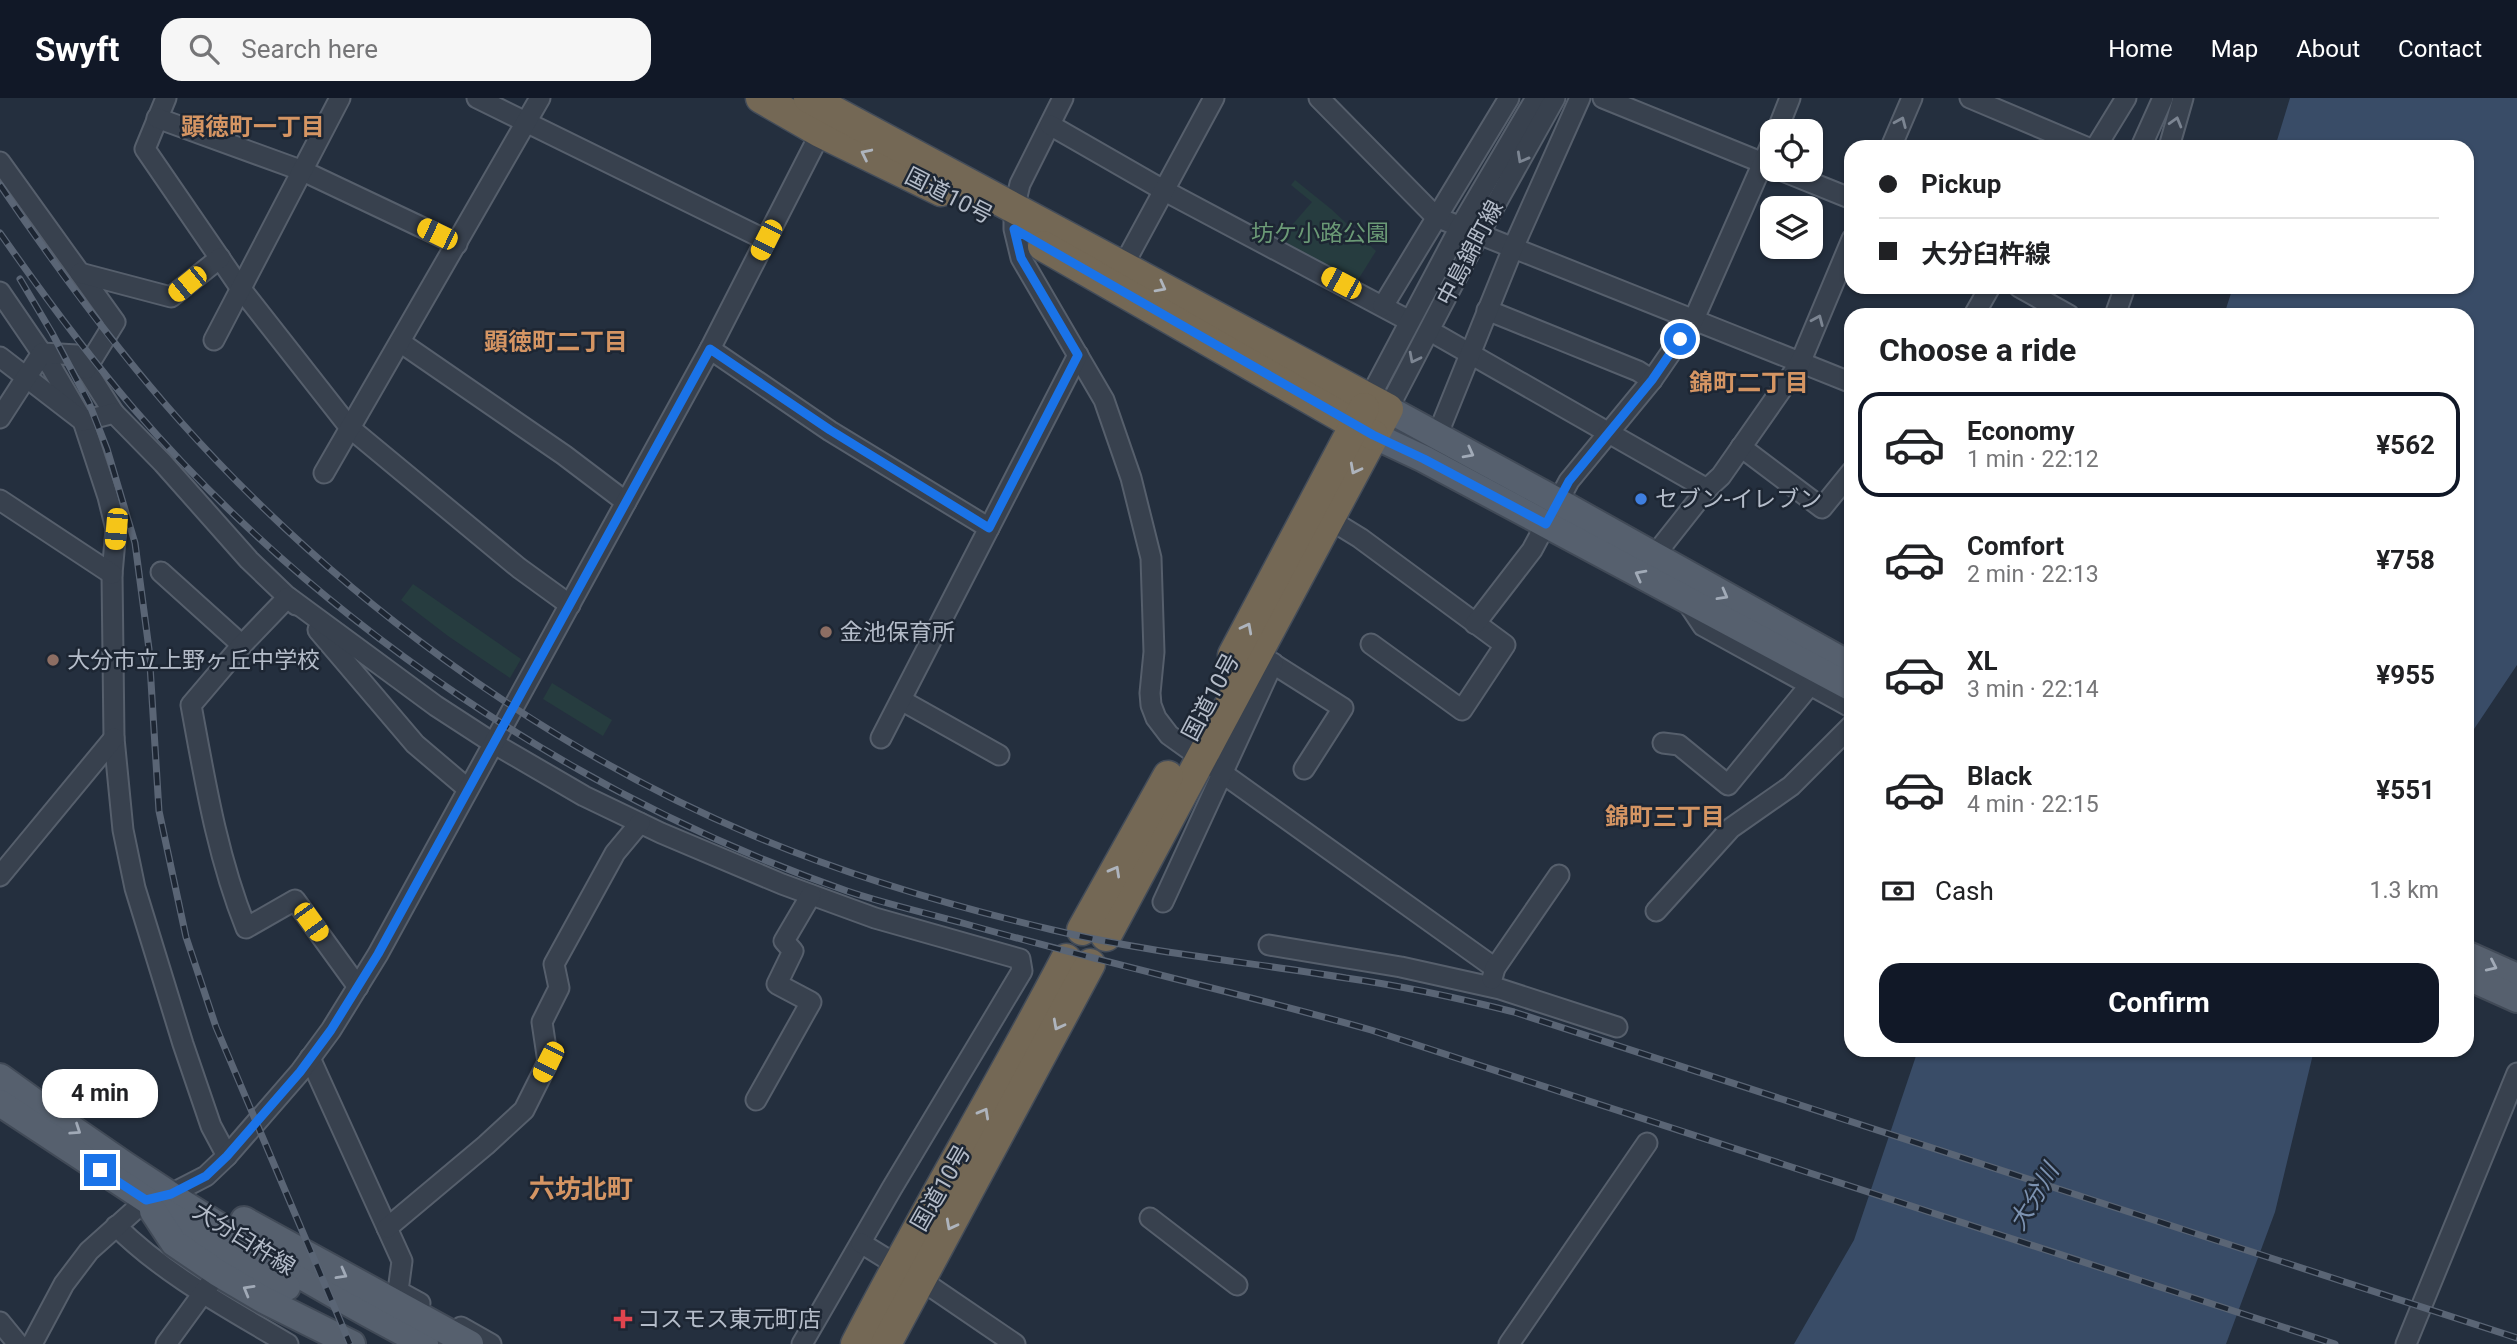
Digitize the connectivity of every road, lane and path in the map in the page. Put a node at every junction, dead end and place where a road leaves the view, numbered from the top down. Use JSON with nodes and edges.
{"nodes":[{"id":1,"x":166,"y":98,"type":"edge"},
{"id":2,"x":340,"y":98,"type":"edge"},
{"id":3,"x":477,"y":98,"type":"edge"},
{"id":4,"x":540,"y":98,"type":"edge"},
{"id":5,"x":761,"y":98,"type":"edge"},
{"id":6,"x":1063,"y":98,"type":"edge"},
{"id":7,"x":1214,"y":98,"type":"edge"},
{"id":8,"x":1319,"y":98,"type":"edge"},
{"id":9,"x":1509,"y":98,"type":"edge"},
{"id":10,"x":1536,"y":98,"type":"edge"},
{"id":11,"x":1555,"y":98,"type":"edge"},
{"id":12,"x":1580,"y":98,"type":"edge"},
{"id":13,"x":1603,"y":98,"type":"edge"},
{"id":14,"x":1790,"y":98,"type":"edge"},
{"id":15,"x":1912,"y":98,"type":"edge"},
{"id":16,"x":1970,"y":98,"type":"edge"},
{"id":17,"x":2126,"y":98,"type":"edge"},
{"id":18,"x":2183,"y":98,"type":"edge"},
{"id":19,"x":2157,"y":100,"type":"edge"},
{"id":20,"x":825,"y":110,"type":"edge"},
{"id":21,"x":158,"y":118,"type":"junction"},
{"id":22,"x":1782,"y":119,"type":"edge"},
{"id":23,"x":526,"y":123,"type":"junction"},
{"id":24,"x":1050,"y":125,"type":"junction"},
{"id":25,"x":1894,"y":140,"type":"edge"},
{"id":26,"x":2069,"y":140,"type":"edge"},
{"id":27,"x":2100,"y":140,"type":"edge"},
{"id":28,"x":2143,"y":140,"type":"edge"},
{"id":29,"x":2171,"y":140,"type":"edge"},
{"id":30,"x":0,"y":162,"type":"edge"},
{"id":31,"x":1760,"y":162,"type":"edge"},
{"id":32,"x":303,"y":171,"type":"junction"},
{"id":33,"x":1764,"y":182,"type":"edge"},
{"id":34,"x":1810,"y":182,"type":"edge"},
{"id":35,"x":1165,"y":191,"type":"junction"},
{"id":36,"x":1844,"y":196,"type":"edge"},
{"id":37,"x":1436,"y":217,"type":"junction"},
{"id":38,"x":1014,"y":219,"type":"junction"},
{"id":39,"x":1460,"y":227,"type":"junction"},
{"id":40,"x":1479,"y":234,"type":"junction"},
{"id":41,"x":766,"y":240,"type":"junction"},
{"id":42,"x":457,"y":243,"type":"junction"},
{"id":43,"x":1513,"y":248,"type":"junction"},
{"id":44,"x":220,"y":258,"type":"junction"},
{"id":45,"x":1844,"y":258,"type":"edge"},
{"id":46,"x":1123,"y":266,"type":"junction"},
{"id":47,"x":80,"y":273,"type":"junction"},
{"id":48,"x":241,"y":289,"type":"junction"},
{"id":49,"x":0,"y":292,"type":"edge"},
{"id":50,"x":2032,"y":294,"type":"edge"},
{"id":51,"x":1383,"y":306,"type":"junction"},
{"id":52,"x":2056,"y":308,"type":"edge"},
{"id":53,"x":1487,"y":310,"type":"junction"},
{"id":54,"x":1402,"y":317,"type":"dead end"},
{"id":55,"x":1694,"y":319,"type":"junction"},
{"id":56,"x":1439,"y":336,"type":"dead end"},
{"id":57,"x":214,"y":340,"type":"dead end"},
{"id":58,"x":400,"y":342,"type":"junction"},
{"id":59,"x":710,"y":349,"type":"junction"},
{"id":60,"x":1469,"y":353,"type":"junction"},
{"id":61,"x":41,"y":354,"type":"junction"},
{"id":62,"x":1078,"y":355,"type":"junction"},
{"id":63,"x":0,"y":357,"type":"edge"},
{"id":64,"x":1800,"y":363,"type":"junction"},
{"id":65,"x":86,"y":369,"type":"junction"},
{"id":66,"x":26,"y":377,"type":"junction"},
{"id":67,"x":1652,"y":380,"type":"junction"},
{"id":68,"x":1844,"y":380,"type":"edge"},
{"id":69,"x":114,"y":412,"type":"junction"},
{"id":70,"x":1371,"y":417,"type":"junction"},
{"id":71,"x":0,"y":418,"type":"edge"},
{"id":72,"x":83,"y":421,"type":"junction"},
{"id":73,"x":350,"y":428,"type":"junction"},
{"id":74,"x":1608,"y":431,"type":"junction"},
{"id":75,"x":1437,"y":436,"type":"junction"},
{"id":76,"x":1741,"y":447,"type":"junction"},
{"id":77,"x":324,"y":473,"type":"dead end"},
{"id":78,"x":1844,"y":481,"type":"edge"},
{"id":79,"x":1707,"y":489,"type":"junction"},
{"id":80,"x":0,"y":500,"type":"edge"},
{"id":81,"x":1557,"y":500,"type":"junction"},
{"id":82,"x":626,"y":502,"type":"junction"},
{"id":83,"x":1329,"y":519,"type":"junction"},
{"id":84,"x":1546,"y":524,"type":"junction"},
{"id":85,"x":989,"y":528,"type":"junction"},
{"id":86,"x":1654,"y":556,"type":"junction"},
{"id":87,"x":162,"y":572,"type":"dead end"},
{"id":88,"x":112,"y":574,"type":"junction"},
{"id":89,"x":288,"y":597,"type":"junction"},
{"id":90,"x":1686,"y":600,"type":"junction"},
{"id":91,"x":570,"y":605,"type":"junction"},
{"id":92,"x":1475,"y":624,"type":"junction"},
{"id":93,"x":1371,"y":644,"type":"dead end"},
{"id":94,"x":242,"y":645,"type":"junction"},
{"id":95,"x":1265,"y":659,"type":"junction"},
{"id":96,"x":1844,"y":662,"type":"edge"},
{"id":97,"x":1844,"y":684,"type":"edge"},
{"id":98,"x":1810,"y":685,"type":"junction"},
{"id":99,"x":901,"y":700,"type":"junction"},
{"id":100,"x":1844,"y":704,"type":"edge"},
{"id":101,"x":1844,"y":733,"type":"edge"},
{"id":102,"x":114,"y":738,"type":"junction"},
{"id":103,"x":881,"y":738,"type":"dead end"},
{"id":104,"x":493,"y":743,"type":"junction"},
{"id":105,"x":1663,"y":743,"type":"dead end"},
{"id":106,"x":999,"y":755,"type":"dead end"},
{"id":107,"x":1203,"y":760,"type":"junction"},
{"id":108,"x":1304,"y":769,"type":"dead end"},
{"id":109,"x":468,"y":789,"type":"junction"},
{"id":110,"x":640,"y":823,"type":"junction"},
{"id":111,"x":1559,"y":875,"type":"dead end"},
{"id":112,"x":0,"y":876,"type":"edge"},
{"id":113,"x":811,"y":895,"type":"junction"},
{"id":114,"x":1163,"y":902,"type":"dead end"},
{"id":115,"x":1656,"y":911,"type":"dead end"},
{"id":116,"x":1094,"y":933,"type":"dead end"},
{"id":117,"x":1269,"y":945,"type":"dead end"},
{"id":118,"x":2474,"y":958,"type":"edge"},
{"id":119,"x":1078,"y":962,"type":"dead end"},
{"id":120,"x":2517,"y":977,"type":"edge"},
{"id":121,"x":1493,"y":978,"type":"junction"},
{"id":122,"x":2474,"y":980,"type":"edge"},
{"id":123,"x":358,"y":987,"type":"junction"},
{"id":124,"x":2517,"y":999,"type":"edge"},
{"id":125,"x":1617,"y":1027,"type":"dead end"},
{"id":126,"x":310,"y":1058,"type":"junction"},
{"id":127,"x":2517,"y":1073,"type":"edge"},
{"id":128,"x":0,"y":1077,"type":"edge"},
{"id":129,"x":756,"y":1100,"type":"dead end"},
{"id":130,"x":0,"y":1103,"type":"edge"},
{"id":131,"x":1647,"y":1143,"type":"dead end"},
{"id":132,"x":227,"y":1156,"type":"junction"},
{"id":133,"x":158,"y":1197,"type":"junction"},
{"id":134,"x":1150,"y":1218,"type":"dead end"},
{"id":135,"x":116,"y":1226,"type":"junction"},
{"id":136,"x":387,"y":1228,"type":"junction"},
{"id":137,"x":861,"y":1243,"type":"junction"},
{"id":138,"x":909,"y":1272,"type":"junction"},
{"id":139,"x":211,"y":1283,"type":"junction"},
{"id":140,"x":1237,"y":1285,"type":"dead end"},
{"id":141,"x":0,"y":1322,"type":"edge"},
{"id":142,"x":466,"y":1338,"type":"edge"},
{"id":143,"x":18,"y":1344,"type":"edge"},
{"id":144,"x":32,"y":1344,"type":"edge"},
{"id":145,"x":166,"y":1344,"type":"edge"},
{"id":146,"x":288,"y":1344,"type":"edge"},
{"id":147,"x":352,"y":1344,"type":"edge"},
{"id":148,"x":388,"y":1344,"type":"edge"},
{"id":149,"x":425,"y":1344,"type":"edge"},
{"id":150,"x":491,"y":1344,"type":"edge"},
{"id":151,"x":802,"y":1344,"type":"edge"},
{"id":152,"x":856,"y":1344,"type":"edge"},
{"id":153,"x":886,"y":1344,"type":"edge"},
{"id":154,"x":1015,"y":1344,"type":"edge"},
{"id":155,"x":1509,"y":1344,"type":"edge"},
{"id":156,"x":2406,"y":1344,"type":"edge"}],
"edges":[{"from":1,"to":21,"type":"street"},
{"from":2,"to":32,"type":"street"},
{"from":3,"to":23,"type":"street"},
{"from":4,"to":23,"type":"street"},
{"from":5,"to":20,"type":"highway","name":"国道10号"},
{"from":6,"to":24,"type":"street"},
{"from":7,"to":35,"type":"street"},
{"from":8,"to":37,"type":"street"},
{"from":9,"to":37,"type":"street"},
{"from":10,"to":39,"type":"street","name":"中島錦町線"},
{"from":11,"to":40,"type":"street","name":"中島錦町線","one_way":true},
{"from":12,"to":43,"type":"street"},
{"from":13,"to":31,"type":"street"},
{"from":14,"to":22,"type":"street"},
{"from":25,"to":15,"type":"street","one_way":true},
{"from":16,"to":26,"type":"street"},
{"from":17,"to":27,"type":"street"},
{"from":29,"to":18,"type":"street","one_way":true},
{"from":19,"to":28,"type":"street"},
{"from":20,"to":38,"type":"highway","name":"国道10号"},
{"from":20,"to":41,"type":"street"},
{"from":21,"to":32,"type":"street"},
{"from":21,"to":44,"type":"street"},
{"from":23,"to":41,"type":"street"},
{"from":23,"to":42,"type":"street"},
{"from":24,"to":35,"type":"street"},
{"from":24,"to":38,"type":"street"},
{"from":30,"to":47,"type":"street"},
{"from":32,"to":42,"type":"street"},
{"from":32,"to":48,"type":"street"},
{"from":33,"to":55,"type":"street"},
{"from":34,"to":36,"type":"street"},
{"from":35,"to":46,"type":"street"},
{"from":35,"to":51,"type":"street"},
{"from":37,"to":39,"type":"street"},
{"from":37,"to":51,"type":"street"},
{"from":38,"to":46,"type":"highway","name":"国道10号"},
{"from":38,"to":62,"type":"street"},
{"from":38,"to":70,"type":"highway","name":"国道10号"},
{"from":39,"to":40,"type":"street"},
{"from":39,"to":70,"type":"street","name":"中島錦町線"},
{"from":40,"to":43,"type":"street"},
{"from":40,"to":70,"type":"street","name":"中島錦町線","one_way":true},
{"from":41,"to":59,"type":"street"},
{"from":42,"to":58,"type":"street"},
{"from":43,"to":53,"type":"street"},
{"from":43,"to":55,"type":"street"},
{"from":44,"to":47,"type":"street"},
{"from":44,"to":48,"type":"street"},
{"from":64,"to":45,"type":"street","one_way":true},
{"from":46,"to":70,"type":"highway","name":"国道10号","one_way":true},
{"from":47,"to":65,"type":"street"},
{"from":48,"to":57,"type":"street"},
{"from":48,"to":73,"type":"street"},
{"from":49,"to":61,"type":"street"},
{"from":50,"to":52,"type":"street"},
{"from":51,"to":54,"type":"street"},
{"from":53,"to":60,"type":"street"},
{"from":53,"to":67,"type":"street"},
{"from":55,"to":64,"type":"street"},
{"from":55,"to":67,"type":"street"},
{"from":56,"to":60,"type":"street"},
{"from":58,"to":73,"type":"street"},
{"from":58,"to":82,"type":"street"},
{"from":59,"to":82,"type":"street"},
{"from":59,"to":85,"type":"street"},
{"from":60,"to":74,"type":"street"},
{"from":60,"to":75,"type":"street"},
{"from":61,"to":65,"type":"street"},
{"from":61,"to":66,"type":"street"},
{"from":61,"to":72,"type":"street"},
{"from":62,"to":85,"type":"street"},
{"from":62,"to":107,"type":"street"},
{"from":63,"to":66,"type":"street"},
{"from":64,"to":68,"type":"street"},
{"from":64,"to":76,"type":"street"},
{"from":65,"to":69,"type":"street"},
{"from":66,"to":71,"type":"street"},
{"from":66,"to":72,"type":"street"},
{"from":67,"to":74,"type":"street"},
{"from":69,"to":72,"type":"street"},
{"from":69,"to":89,"type":"street"},
{"from":70,"to":75,"type":"main road"},
{"from":70,"to":83,"type":"highway","name":"国道10号","one_way":true},
{"from":70,"to":84,"type":"main road"},
{"from":107,"to":70,"type":"highway","name":"国道10号","one_way":true},
{"from":72,"to":88,"type":"street"},
{"from":73,"to":77,"type":"street"},
{"from":73,"to":91,"type":"street"},
{"from":74,"to":79,"type":"street"},
{"from":74,"to":81,"type":"street"},
{"from":75,"to":81,"type":"main road","one_way":true},
{"from":76,"to":78,"type":"street"},
{"from":76,"to":79,"type":"street"},
{"from":79,"to":86,"type":"street"},
{"from":80,"to":88,"type":"street"},
{"from":81,"to":84,"type":"street"},
{"from":81,"to":86,"type":"main road"},
{"from":82,"to":91,"type":"street"},
{"from":83,"to":92,"type":"street"},
{"from":83,"to":95,"type":"highway","name":"国道10号"},
{"from":90,"to":84,"type":"main road","one_way":true},
{"from":84,"to":92,"type":"street"},
{"from":85,"to":99,"type":"street"},
{"from":86,"to":96,"type":"main road","one_way":true},
{"from":87,"to":94,"type":"street"},
{"from":88,"to":102,"type":"street"},
{"from":89,"to":94,"type":"street"},
{"from":89,"to":104,"type":"street"},
{"from":89,"to":109,"type":"street"},
{"from":90,"to":97,"type":"main road"},
{"from":90,"to":98,"type":"street"},
{"from":91,"to":104,"type":"street"},
{"from":92,"to":93,"type":"street"},
{"from":94,"to":123,"type":"street"},
{"from":95,"to":107,"type":"highway","name":"国道10号"},
{"from":95,"to":108,"type":"street"},
{"from":98,"to":100,"type":"street"},
{"from":98,"to":105,"type":"street"},
{"from":99,"to":103,"type":"street"},
{"from":99,"to":106,"type":"street"},
{"from":101,"to":115,"type":"street"},
{"from":102,"to":112,"type":"street"},
{"from":102,"to":132,"type":"street"},
{"from":104,"to":109,"type":"street"},
{"from":104,"to":110,"type":"street"},
{"from":107,"to":114,"type":"street"},
{"from":107,"to":116,"type":"highway","name":"国道10号"},
{"from":107,"to":121,"type":"street"},
{"from":109,"to":123,"type":"street"},
{"from":110,"to":113,"type":"street"},
{"from":110,"to":136,"type":"street"},
{"from":111,"to":121,"type":"street"},
{"from":113,"to":129,"type":"street"},
{"from":113,"to":137,"type":"street"},
{"from":117,"to":121,"type":"street"},
{"from":118,"to":120,"type":"main road","one_way":true},
{"from":119,"to":138,"type":"highway","name":"国道10号"},
{"from":121,"to":125,"type":"street"},
{"from":122,"to":124,"type":"main road"},
{"from":123,"to":126,"type":"street"},
{"from":126,"to":132,"type":"street"},
{"from":126,"to":136,"type":"street"},
{"from":127,"to":156,"type":"street"},
{"from":128,"to":133,"type":"main road","name":"大分臼杵線","one_way":true},
{"from":130,"to":133,"type":"main road","name":"大分臼杵線"},
{"from":131,"to":155,"type":"street"},
{"from":132,"to":133,"type":"street"},
{"from":133,"to":135,"type":"street"},
{"from":133,"to":139,"type":"main road"},
{"from":133,"to":142,"type":"main road","one_way":true},
{"from":133,"to":148,"type":"main road","name":"大分臼杵線"},
{"from":133,"to":149,"type":"main road","name":"大分臼杵線"},
{"from":134,"to":140,"type":"street"},
{"from":135,"to":139,"type":"street"},
{"from":135,"to":144,"type":"street"},
{"from":136,"to":142,"type":"street"},
{"from":137,"to":138,"type":"street"},
{"from":137,"to":151,"type":"street"},
{"from":138,"to":152,"type":"highway","name":"国道10号"},
{"from":138,"to":153,"type":"highway","name":"国道10号"},
{"from":138,"to":154,"type":"street"},
{"from":139,"to":145,"type":"street"},
{"from":139,"to":146,"type":"street"},
{"from":147,"to":139,"type":"main road","one_way":true},
{"from":141,"to":143,"type":"street"},
{"from":142,"to":150,"type":"street"}]}
